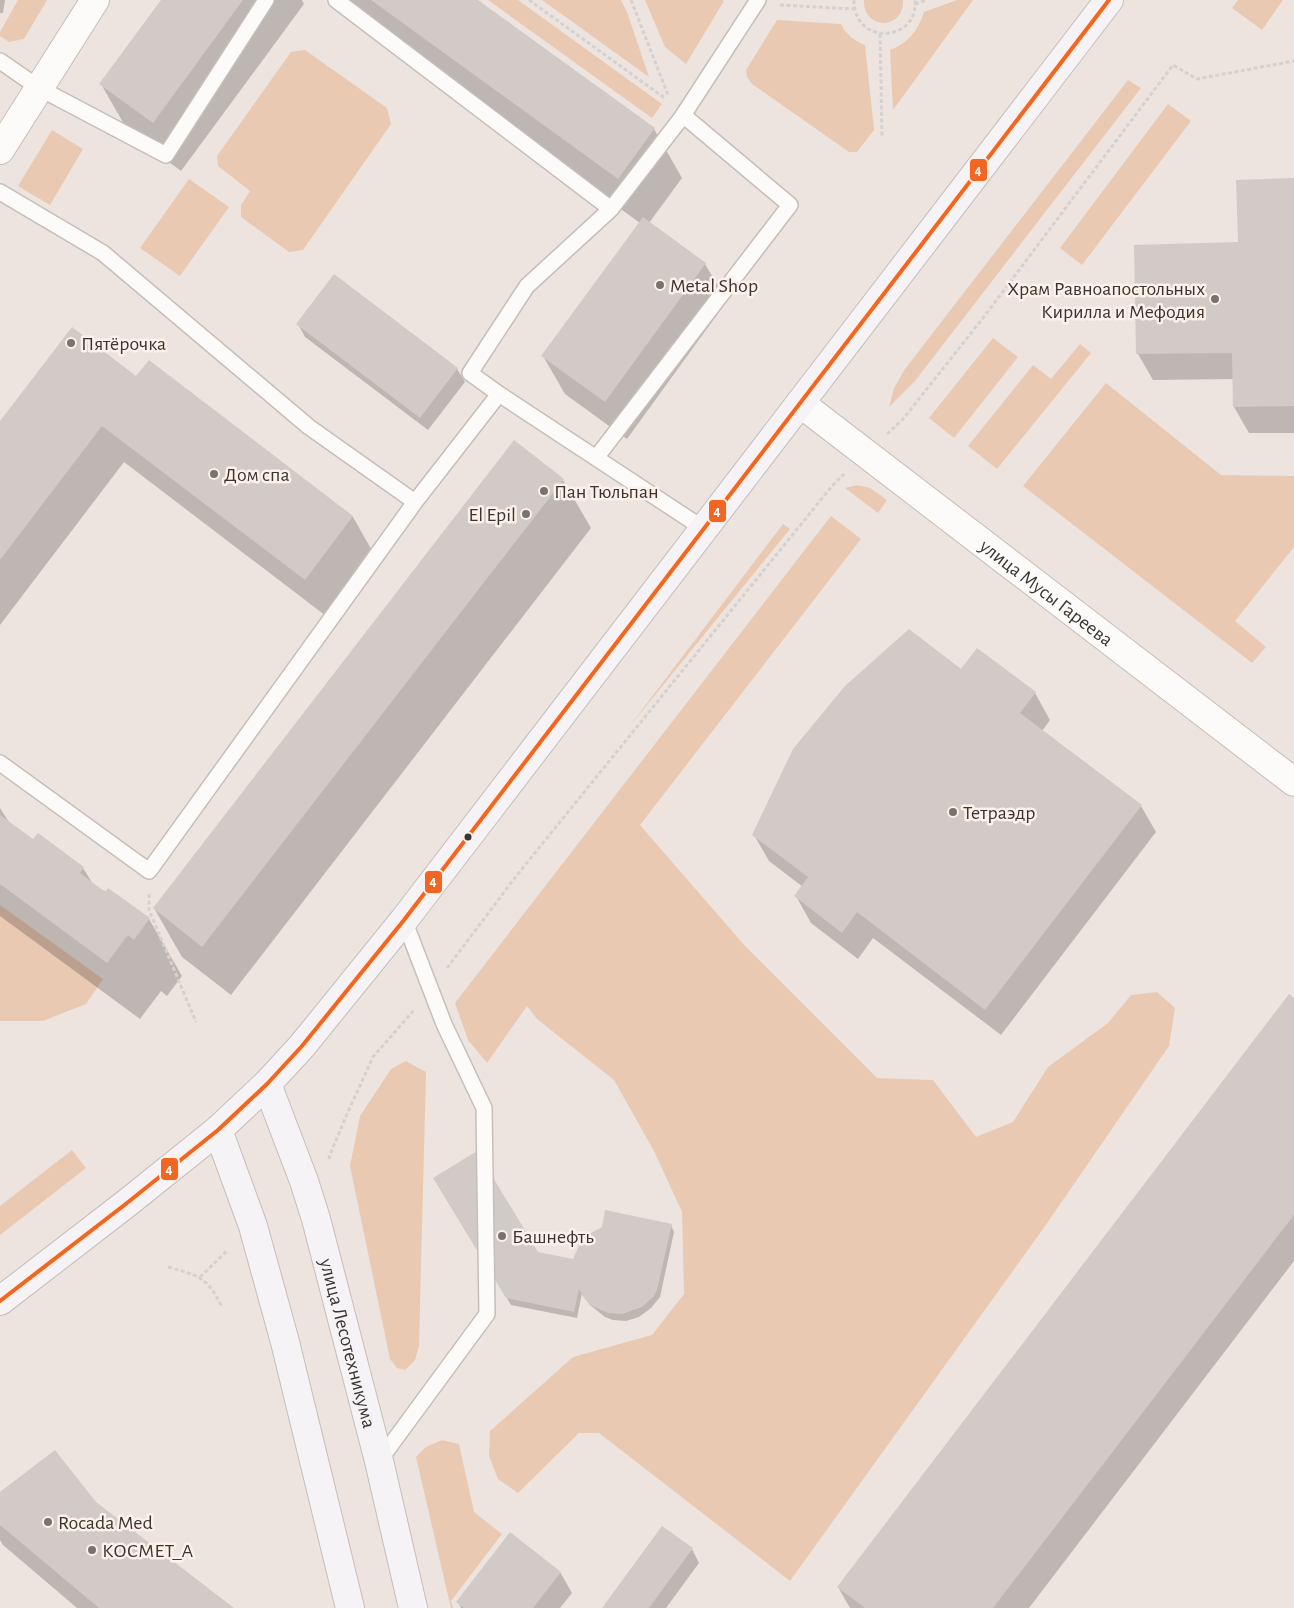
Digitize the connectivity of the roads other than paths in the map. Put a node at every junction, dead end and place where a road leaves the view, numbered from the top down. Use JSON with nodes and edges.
{"nodes":[{"id":1,"x":95,"y":0,"type":"edge"},
{"id":2,"x":266,"y":0,"type":"edge"},
{"id":3,"x":336,"y":0,"type":"edge"},
{"id":4,"x":1110,"y":0,"type":"edge"},
{"id":5,"x":765,"y":2,"type":"edge"},
{"id":6,"x":0,"y":61,"type":"edge"},
{"id":7,"x":39,"y":88,"type":"junction"},
{"id":8,"x":683,"y":115,"type":"junction"},
{"id":9,"x":0,"y":150,"type":"edge"},
{"id":10,"x":0,"y":192,"type":"edge"},
{"id":11,"x":611,"y":209,"type":"junction"},
{"id":12,"x":499,"y":394,"type":"junction"},
{"id":13,"x":800,"y":403,"type":"junction"},
{"id":14,"x":596,"y":458,"type":"junction"},
{"id":15,"x":415,"y":502,"type":"junction"},
{"id":16,"x":704,"y":529,"type":"junction"},
{"id":17,"x":0,"y":763,"type":"edge"},
{"id":18,"x":1294,"y":782,"type":"edge"},
{"id":19,"x":404,"y":920,"type":"junction"},
{"id":20,"x":267,"y":1084,"type":"junction"},
{"id":21,"x":218,"y":1130,"type":"junction"},
{"id":22,"x":0,"y":1301,"type":"edge"},
{"id":23,"x":379,"y":1462,"type":"junction"},
{"id":24,"x":350,"y":1608,"type":"edge"},
{"id":25,"x":413,"y":1608,"type":"edge"}],
"edges":[{"from":1,"to":7,"type":"street"},
{"from":2,"to":7,"type":"lane"},
{"from":3,"to":11,"type":"lane"},
{"from":4,"to":13,"type":"main road"},
{"from":5,"to":8,"type":"lane"},
{"from":6,"to":7,"type":"lane"},
{"from":7,"to":9,"type":"street"},
{"from":8,"to":11,"type":"lane"},
{"from":8,"to":14,"type":"lane"},
{"from":10,"to":15,"type":"lane"},
{"from":11,"to":12,"type":"lane"},
{"from":12,"to":14,"type":"lane"},
{"from":12,"to":15,"type":"lane"},
{"from":13,"to":16,"type":"main road"},
{"from":13,"to":18,"type":"street","name":"улица Мусы Гареева"},
{"from":14,"to":16,"type":"lane"},
{"from":15,"to":17,"type":"lane"},
{"from":16,"to":19,"type":"main road"},
{"from":19,"to":20,"type":"main road"},
{"from":19,"to":23,"type":"lane"},
{"from":20,"to":21,"type":"main road"},
{"from":20,"to":23,"type":"main road","name":"улица Лесотехникума"},
{"from":21,"to":22,"type":"main road"},
{"from":21,"to":24,"type":"main road"},
{"from":23,"to":25,"type":"main road","name":"улица Лесотехникума"}]}
